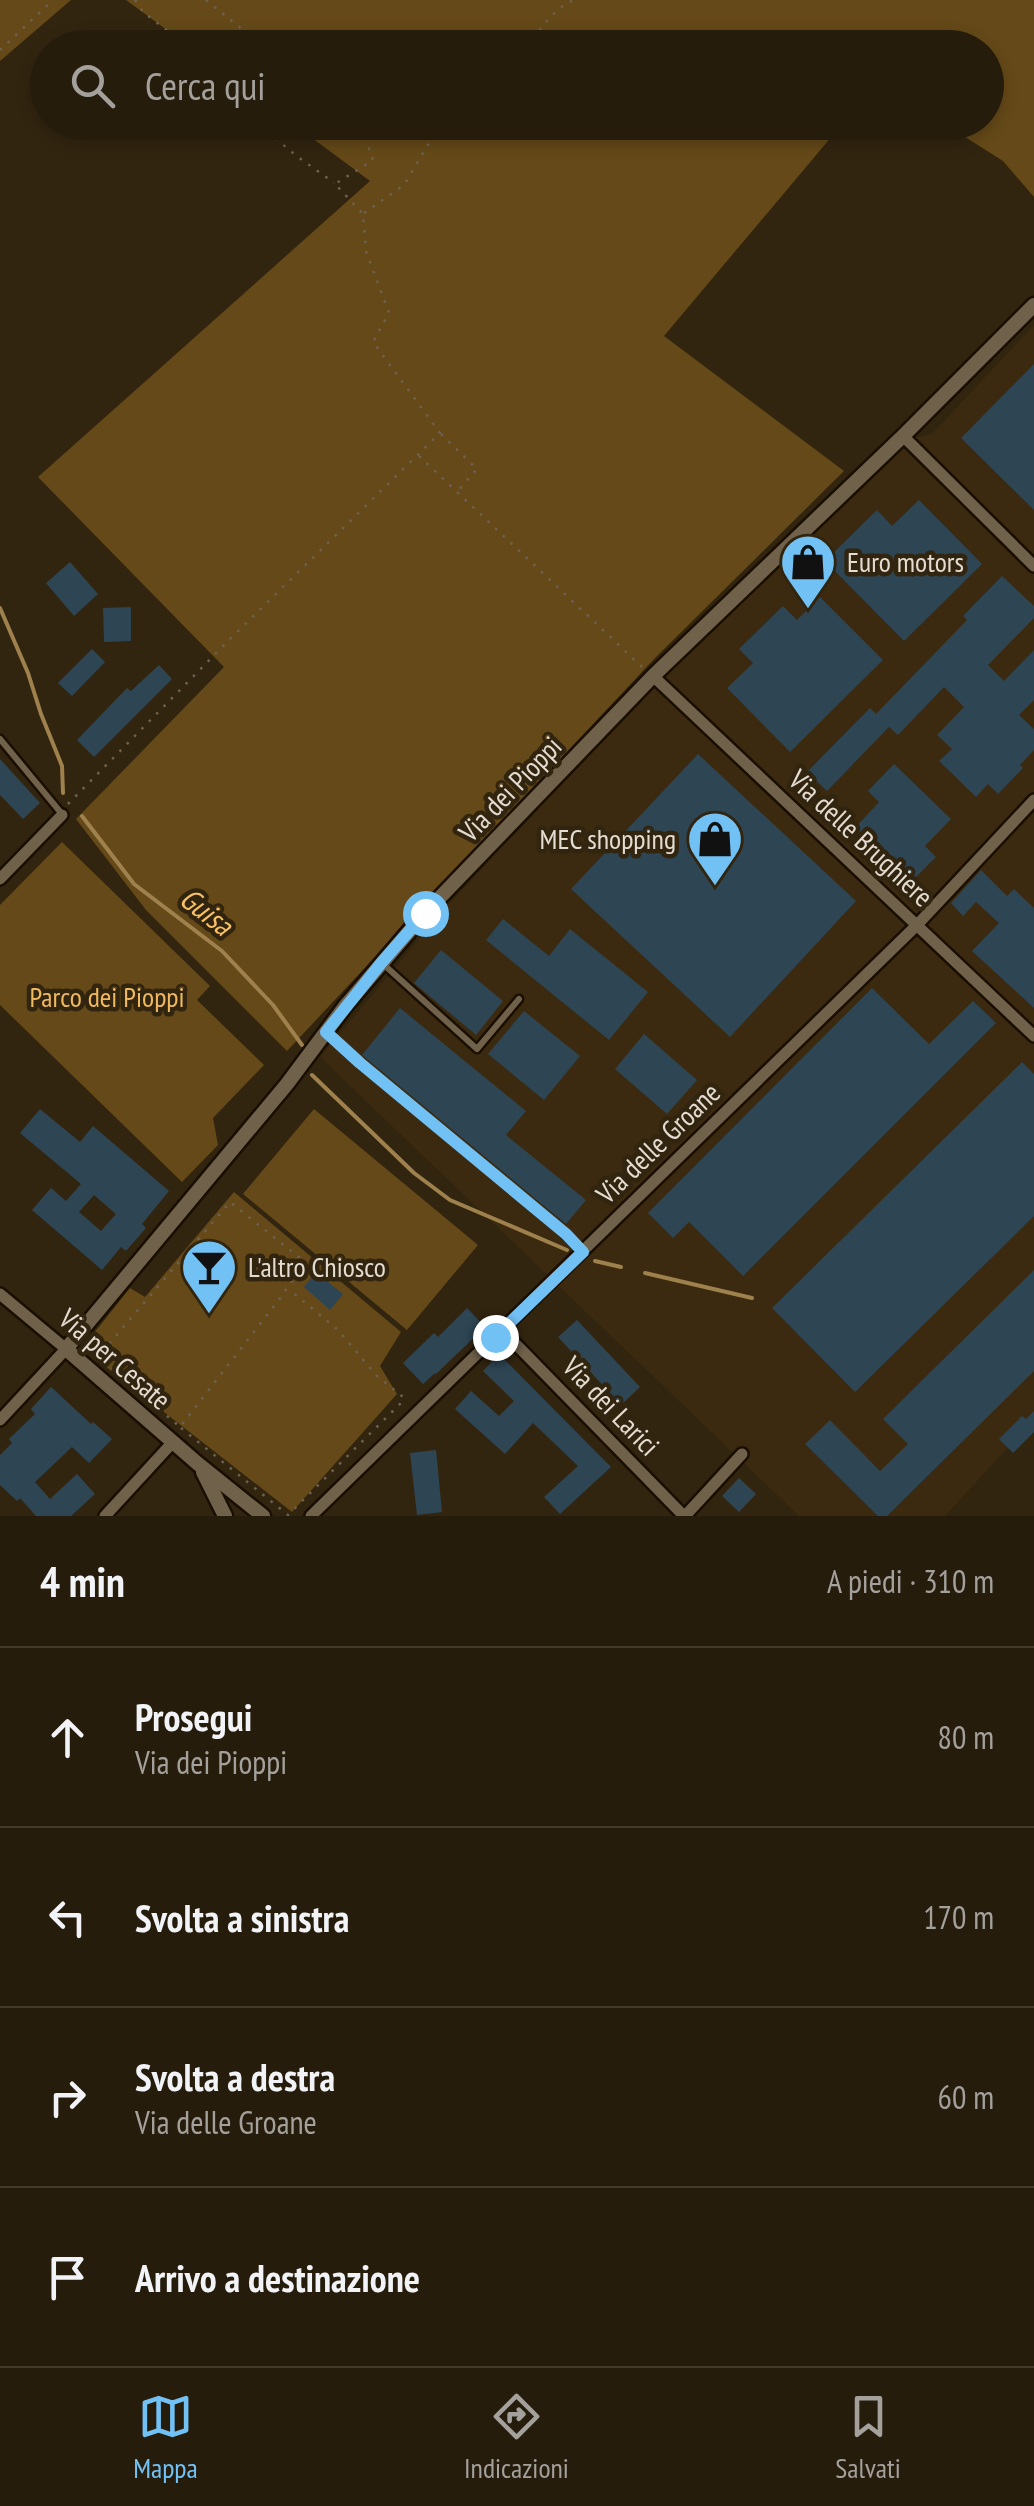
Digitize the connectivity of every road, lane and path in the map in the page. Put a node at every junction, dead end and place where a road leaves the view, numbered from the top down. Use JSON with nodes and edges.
{"nodes":[{"id":1,"x":54,"y":0,"type":"edge"},
{"id":2,"x":135,"y":0,"type":"edge"},
{"id":3,"x":206,"y":0,"type":"edge"},
{"id":4,"x":574,"y":0,"type":"edge"},
{"id":5,"x":166,"y":30,"type":"edge"},
{"id":6,"x":243,"y":30,"type":"edge"},
{"id":7,"x":540,"y":30,"type":"edge"},
{"id":8,"x":0,"y":50,"type":"edge"},
{"id":9,"x":278,"y":140,"type":"edge"},
{"id":10,"x":366,"y":140,"type":"edge"},
{"id":11,"x":431,"y":140,"type":"edge"},
{"id":12,"x":335,"y":184,"type":"junction"},
{"id":13,"x":363,"y":214,"type":"junction"},
{"id":14,"x":1034,"y":304,"type":"edge"},
{"id":15,"x":440,"y":432,"type":"junction"},
{"id":16,"x":903,"y":436,"type":"junction"},
{"id":17,"x":418,"y":455,"type":"junction"},
{"id":18,"x":456,"y":492,"type":"junction"},
{"id":19,"x":1034,"y":566,"type":"edge"},
{"id":20,"x":653,"y":676,"type":"junction"},
{"id":21,"x":0,"y":739,"type":"edge"},
{"id":22,"x":1034,"y":800,"type":"edge"},
{"id":23,"x":62,"y":815,"type":"junction"},
{"id":24,"x":2,"y":873,"type":"edge"},
{"id":25,"x":917,"y":924,"type":"junction"},
{"id":26,"x":382,"y":962,"type":"junction"},
{"id":27,"x":519,"y":999,"type":"dead end"},
{"id":28,"x":326,"y":1032,"type":"junction"},
{"id":29,"x":1034,"y":1036,"type":"edge"},
{"id":30,"x":583,"y":1252,"type":"junction"},
{"id":31,"x":290,"y":1282,"type":"junction"},
{"id":32,"x":291,"y":1291,"type":"junction"},
{"id":33,"x":285,"y":1292,"type":"junction"},
{"id":34,"x":0,"y":1294,"type":"edge"},
{"id":35,"x":502,"y":1330,"type":"junction"},
{"id":36,"x":70,"y":1344,"type":"junction"},
{"id":37,"x":98,"y":1357,"type":"junction"},
{"id":38,"x":0,"y":1420,"type":"edge"},
{"id":39,"x":180,"y":1427,"type":"junction"},
{"id":40,"x":173,"y":1442,"type":"junction"},
{"id":41,"x":742,"y":1454,"type":"dead end"},
{"id":42,"x":197,"y":1463,"type":"junction"},
{"id":43,"x":105,"y":1516,"type":"edge"},
{"id":44,"x":226,"y":1516,"type":"edge"},
{"id":45,"x":263,"y":1516,"type":"edge"},
{"id":46,"x":312,"y":1516,"type":"edge"},
{"id":47,"x":684,"y":1516,"type":"edge"}],
"edges":[{"from":1,"to":8,"type":"path"},
{"from":2,"to":5,"type":"path"},
{"from":3,"to":6,"type":"path"},
{"from":4,"to":7,"type":"path"},
{"from":9,"to":12,"type":"path"},
{"from":10,"to":12,"type":"path"},
{"from":11,"to":13,"type":"path"},
{"from":12,"to":13,"type":"path"},
{"from":13,"to":15,"type":"path"},
{"from":14,"to":16,"type":"street","name":"Via dei Pioppi"},
{"from":15,"to":17,"type":"path"},
{"from":15,"to":18,"type":"path"},
{"from":16,"to":19,"type":"street"},
{"from":16,"to":20,"type":"street","name":"Via dei Pioppi"},
{"from":17,"to":18,"type":"path"},
{"from":17,"to":23,"type":"path"},
{"from":18,"to":20,"type":"path"},
{"from":20,"to":25,"type":"street","name":"Via delle Brughiere"},
{"from":20,"to":26,"type":"street","name":"Via dei Pioppi"},
{"from":21,"to":23,"type":"lane"},
{"from":22,"to":25,"type":"street","name":"Via delle Groane"},
{"from":23,"to":24,"type":"street"},
{"from":25,"to":29,"type":"street","name":"Via delle Brughiere"},
{"from":25,"to":30,"type":"street","name":"Via delle Groane"},
{"from":26,"to":27,"type":"lane"},
{"from":26,"to":28,"type":"street","name":"Via dei Pioppi"},
{"from":28,"to":30,"type":"lane"},
{"from":28,"to":36,"type":"street","name":"Via dei Pioppi"},
{"from":30,"to":35,"type":"street","name":"Via delle Groane"},
{"from":31,"to":32,"type":"path"},
{"from":31,"to":33,"type":"path"},
{"from":31,"to":37,"type":"path"},
{"from":32,"to":33,"type":"path"},
{"from":32,"to":39,"type":"path"},
{"from":33,"to":39,"type":"path"},
{"from":34,"to":36,"type":"street","name":"Via per Cesate"},
{"from":35,"to":46,"type":"street","name":"Via delle Groane"},
{"from":35,"to":47,"type":"street","name":"Via dei Larici"},
{"from":36,"to":37,"type":"path"},
{"from":36,"to":38,"type":"street"},
{"from":36,"to":40,"type":"street","name":"Via per Cesate"},
{"from":37,"to":39,"type":"path"},
{"from":40,"to":42,"type":"street","name":"Via per Cesate"},
{"from":40,"to":43,"type":"street"},
{"from":41,"to":47,"type":"street"},
{"from":42,"to":44,"type":"street","name":"Via per Cesate"},
{"from":42,"to":45,"type":"street","name":"Via per Cesate"}]}
